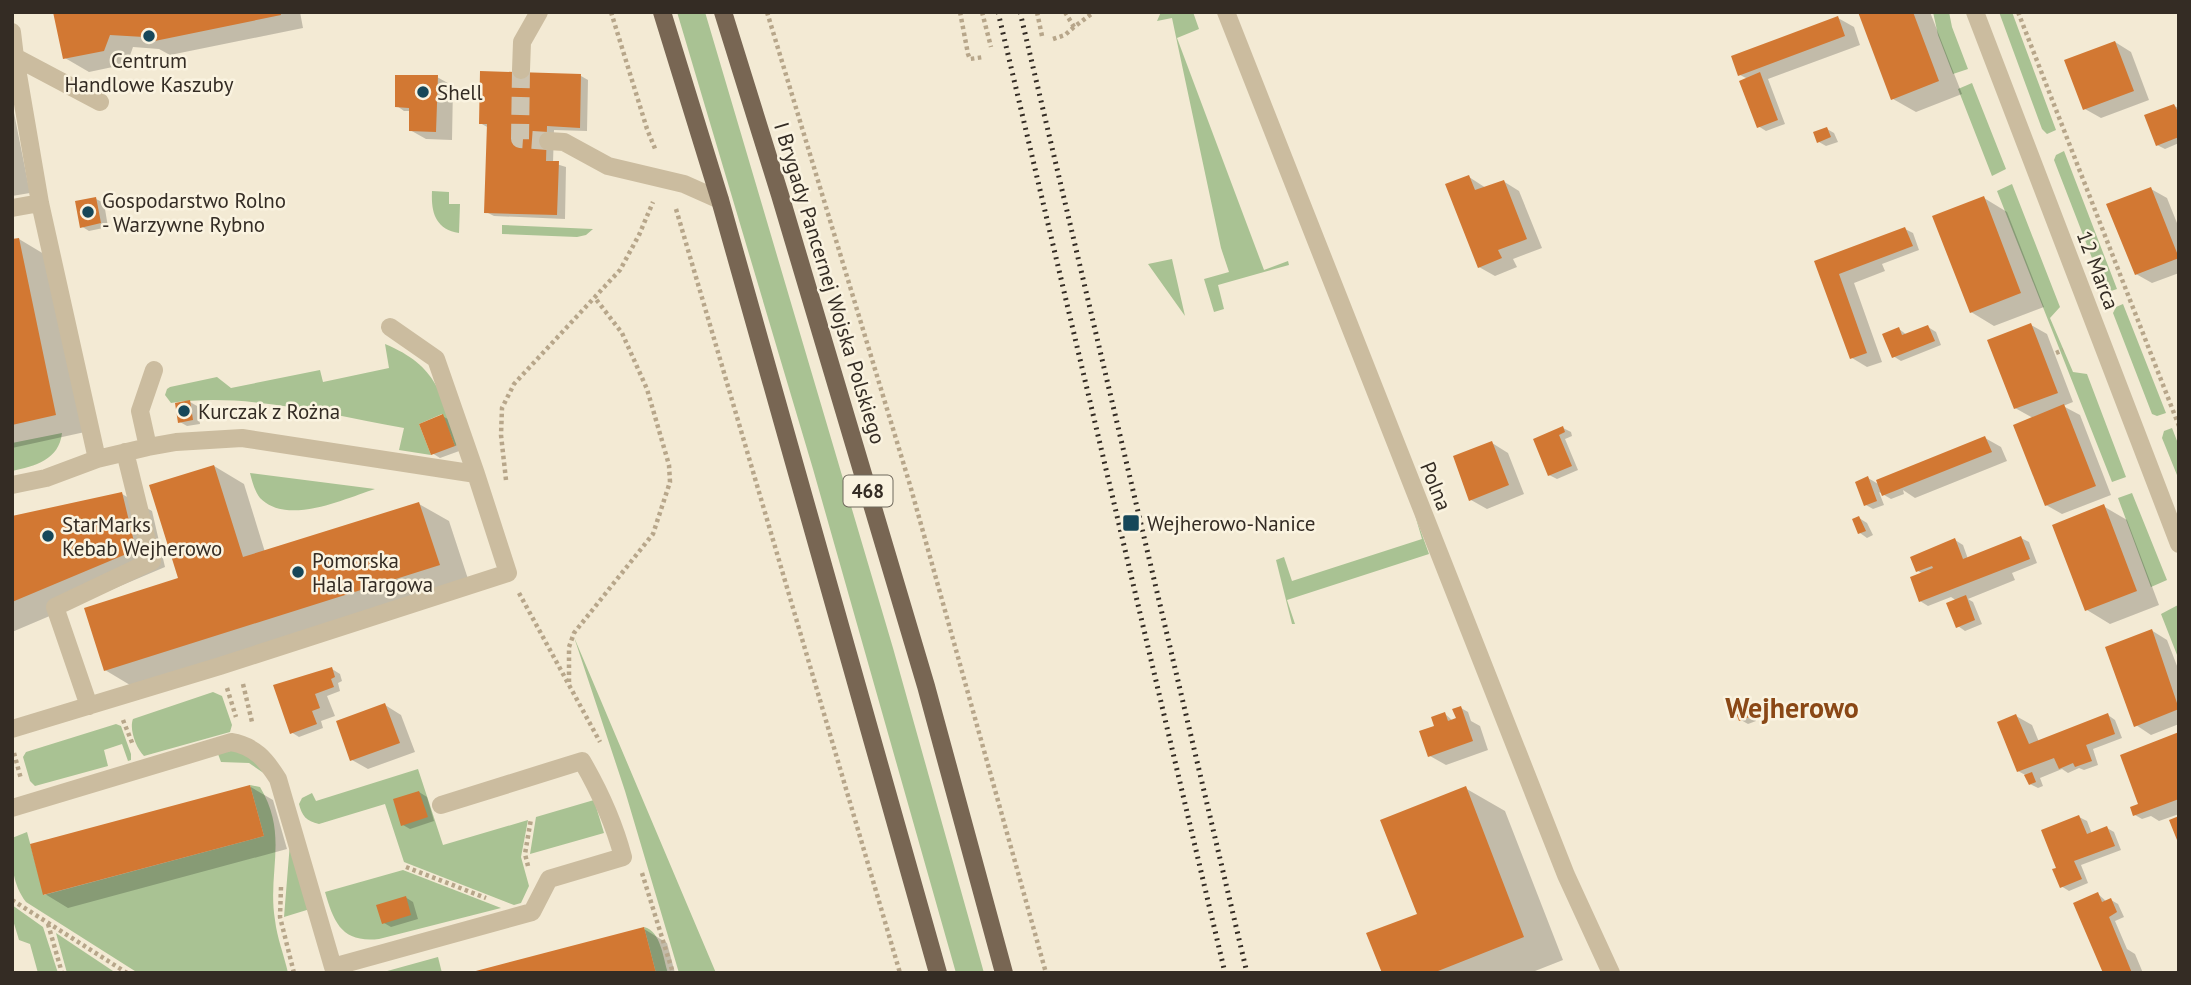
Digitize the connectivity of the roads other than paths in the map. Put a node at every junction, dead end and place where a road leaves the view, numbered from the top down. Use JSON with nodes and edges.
{"nodes":[{"id":1,"x":539,"y":12,"type":"edge"},
{"id":2,"x":662,"y":12,"type":"edge"},
{"id":3,"x":723,"y":12,"type":"edge"},
{"id":4,"x":1226,"y":12,"type":"edge"},
{"id":5,"x":1975,"y":12,"type":"edge"},
{"id":6,"x":12,"y":32,"type":"edge"},
{"id":7,"x":15,"y":57,"type":"junction"},
{"id":8,"x":521,"y":70,"type":"tunnel mouth"},
{"id":9,"x":100,"y":102,"type":"dead end"},
{"id":10,"x":548,"y":141,"type":"tunnel mouth"},
{"id":11,"x":720,"y":200,"type":"junction"},
{"id":12,"x":40,"y":203,"type":"junction"},
{"id":13,"x":12,"y":208,"type":"edge"},
{"id":14,"x":390,"y":327,"type":"dead end"},
{"id":15,"x":154,"y":370,"type":"dead end"},
{"id":16,"x":149,"y":447,"type":"junction"},
{"id":17,"x":125,"y":452,"type":"junction"},
{"id":18,"x":97,"y":459,"type":"junction"},
{"id":19,"x":476,"y":474,"type":"junction"},
{"id":20,"x":12,"y":485,"type":"edge"},
{"id":21,"x":2179,"y":544,"type":"edge"},
{"id":22,"x":89,"y":706,"type":"junction"},
{"id":23,"x":12,"y":729,"type":"edge"},
{"id":24,"x":441,"y":805,"type":"dead end"},
{"id":25,"x":12,"y":808,"type":"edge"},
{"id":26,"x":334,"y":970,"type":"edge"},
{"id":27,"x":938,"y":973,"type":"edge"},
{"id":28,"x":1004,"y":973,"type":"edge"},
{"id":29,"x":1611,"y":973,"type":"edge"}],
"edges":[{"from":1,"to":8,"type":"street"},
{"from":2,"to":11,"type":"main road"},
{"from":3,"to":28,"type":"main road","name":"I Brygady Pancernej Wojska Polskiego","number":"468"},
{"from":4,"to":29,"type":"street","name":"Polna"},
{"from":5,"to":21,"type":"street","name":"12 Marca"},
{"from":6,"to":7,"type":"street"},
{"from":7,"to":9,"type":"street"},
{"from":7,"to":12,"type":"street"},
{"from":10,"to":11,"type":"street"},
{"from":11,"to":27,"type":"main road"},
{"from":12,"to":13,"type":"street"},
{"from":12,"to":18,"type":"street"},
{"from":14,"to":19,"type":"street"},
{"from":15,"to":16,"type":"street"},
{"from":16,"to":17,"type":"street"},
{"from":16,"to":19,"type":"street"},
{"from":17,"to":18,"type":"street"},
{"from":17,"to":22,"type":"street"},
{"from":18,"to":20,"type":"street"},
{"from":19,"to":22,"type":"street"},
{"from":22,"to":23,"type":"street"},
{"from":24,"to":26,"type":"street"},
{"from":25,"to":26,"type":"street"}]}
